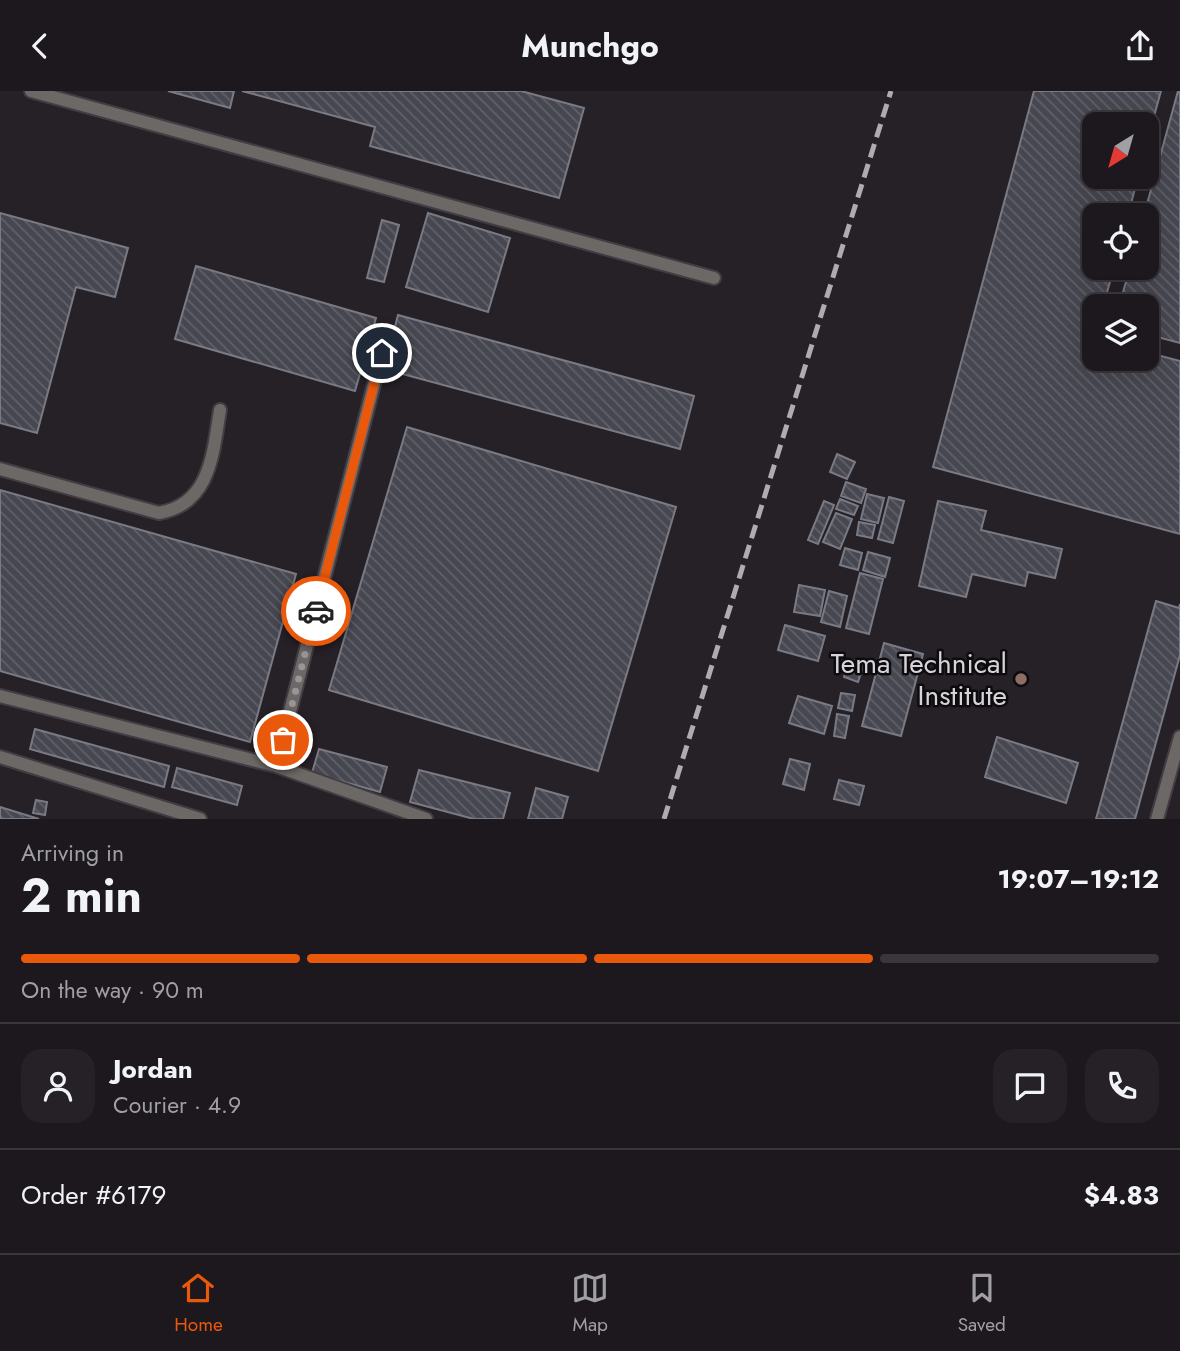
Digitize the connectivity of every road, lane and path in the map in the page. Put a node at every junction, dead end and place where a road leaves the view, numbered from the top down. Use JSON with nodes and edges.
{"nodes":[{"id":1,"x":31,"y":91,"type":"edge"},
{"id":2,"x":714,"y":278,"type":"dead end"},
{"id":3,"x":382,"y":353,"type":"dead end"},
{"id":4,"x":220,"y":409,"type":"dead end"},
{"id":5,"x":0,"y":469,"type":"edge"},
{"id":6,"x":0,"y":696,"type":"edge"},
{"id":7,"x":1180,"y":737,"type":"edge"},
{"id":8,"x":0,"y":757,"type":"edge"},
{"id":9,"x":276,"y":766,"type":"junction"},
{"id":10,"x":200,"y":819,"type":"edge"},
{"id":11,"x":426,"y":819,"type":"edge"},
{"id":12,"x":1157,"y":819,"type":"edge"}],
"edges":[{"from":1,"to":2,"type":"lane"},
{"from":3,"to":9,"type":"lane"},
{"from":4,"to":5,"type":"lane"},
{"from":6,"to":9,"type":"lane"},
{"from":7,"to":12,"type":"lane"},
{"from":8,"to":10,"type":"lane"},
{"from":9,"to":11,"type":"lane"}]}
